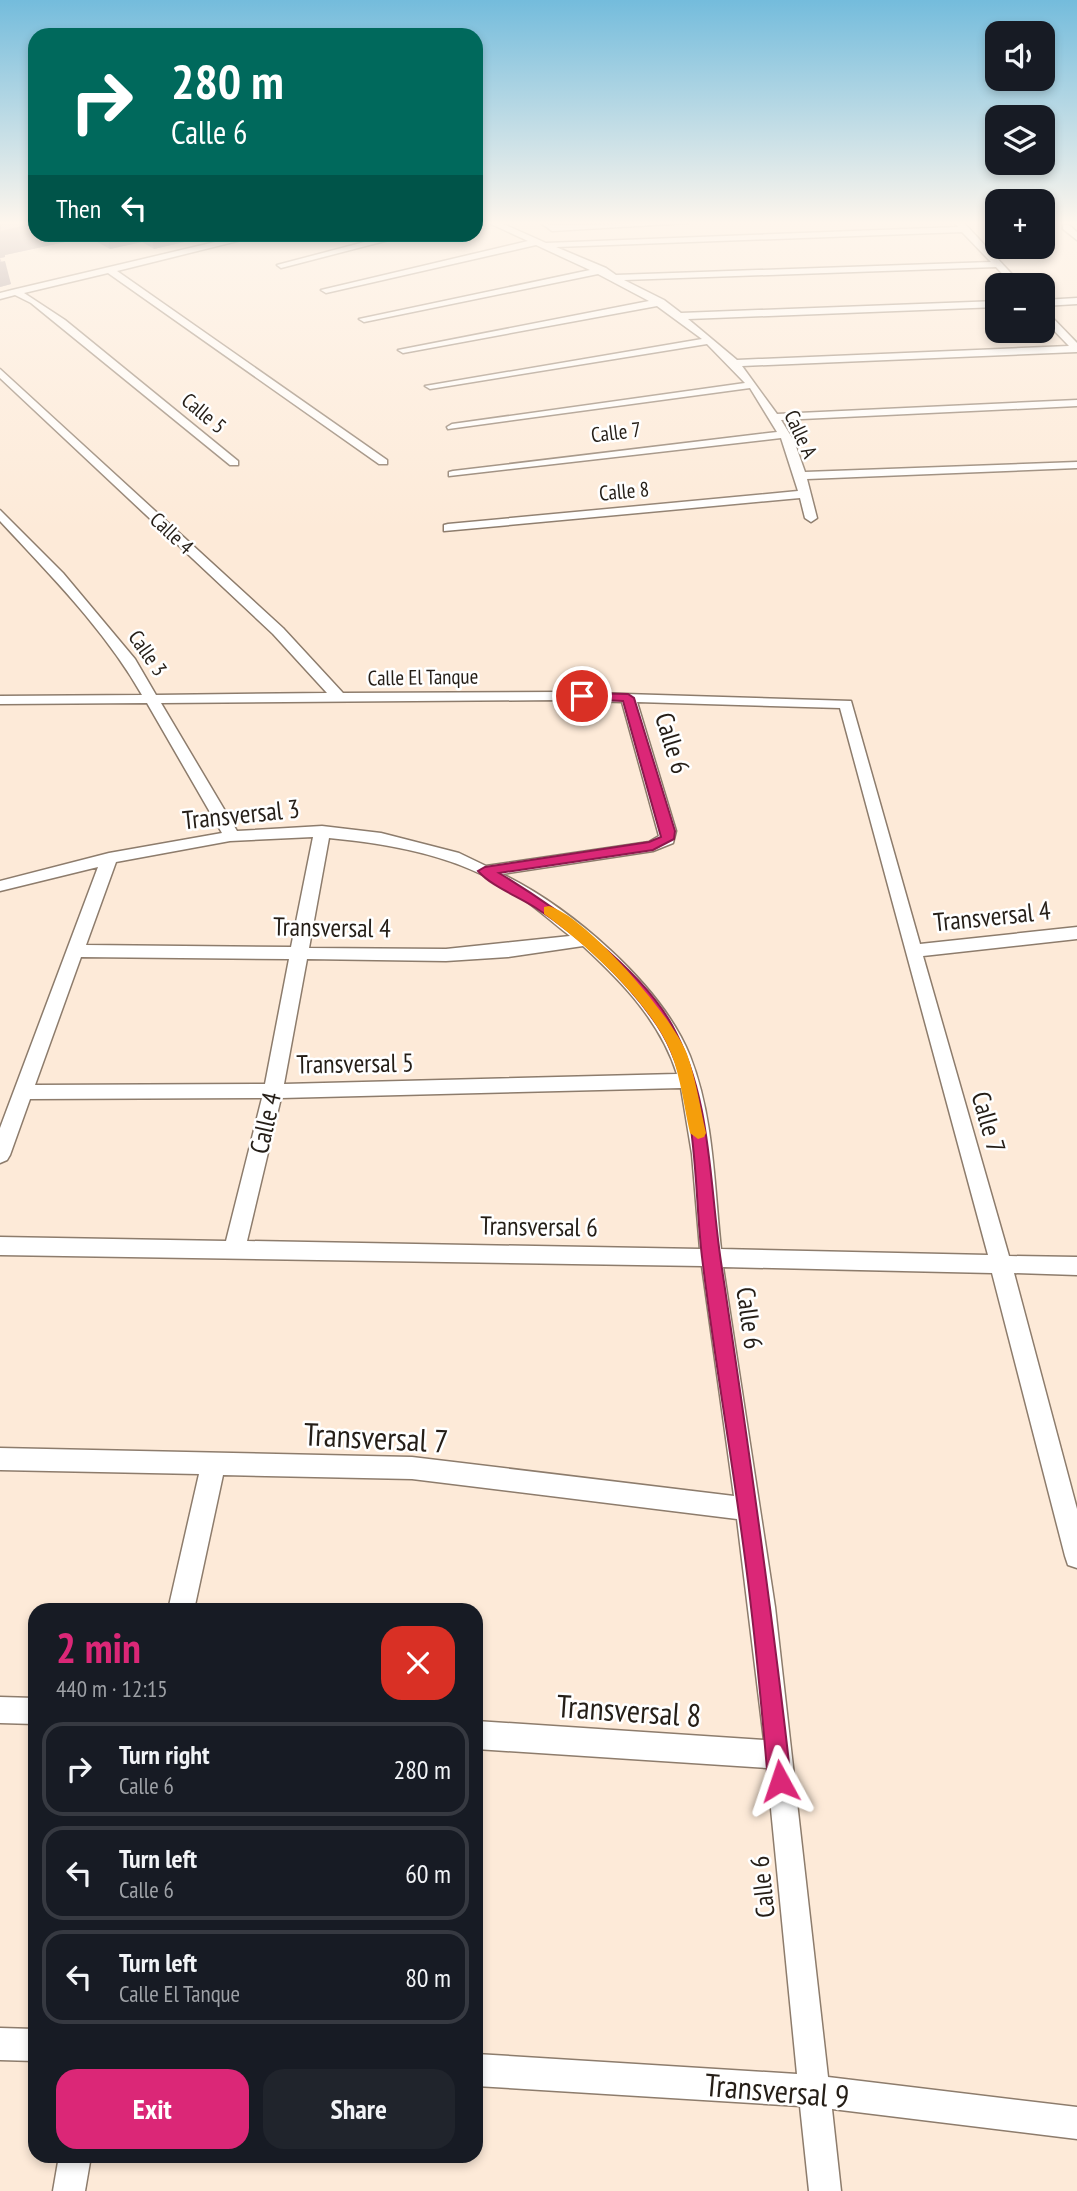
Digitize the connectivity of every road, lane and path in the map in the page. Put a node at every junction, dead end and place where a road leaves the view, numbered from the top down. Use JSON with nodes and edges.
{"nodes":[{"id":1,"x":66,"y":325,"type":"edge"},
{"id":2,"x":191,"y":325,"type":"edge"},
{"id":3,"x":536,"y":325,"type":"edge"},
{"id":4,"x":693,"y":325,"type":"edge"},
{"id":5,"x":1055,"y":326,"type":"edge"},
{"id":6,"x":711,"y":340,"type":"junction"},
{"id":7,"x":1077,"y":349,"type":"edge"},
{"id":8,"x":403,"y":350,"type":"dead end"},
{"id":9,"x":734,"y":363,"type":"junction"},
{"id":10,"x":0,"y":372,"type":"edge"},
{"id":11,"x":752,"y":385,"type":"junction"},
{"id":12,"x":430,"y":386,"type":"dead end"},
{"id":13,"x":1077,"y":403,"type":"edge"},
{"id":14,"x":774,"y":417,"type":"junction"},
{"id":15,"x":452,"y":427,"type":"dead end"},
{"id":16,"x":784,"y":434,"type":"junction"},
{"id":17,"x":383,"y":462,"type":"dead end"},
{"id":18,"x":234,"y":463,"type":"dead end"},
{"id":19,"x":1077,"y":465,"type":"edge"},
{"id":20,"x":453,"y":474,"type":"dead end"},
{"id":21,"x":799,"y":475,"type":"junction"},
{"id":22,"x":804,"y":494,"type":"junction"},
{"id":23,"x":0,"y":514,"type":"edge"},
{"id":24,"x":811,"y":518,"type":"dead end"},
{"id":25,"x":448,"y":528,"type":"dead end"},
{"id":26,"x":628,"y":698,"type":"junction"},
{"id":27,"x":340,"y":699,"type":"junction"},
{"id":28,"x":0,"y":700,"type":"edge"},
{"id":29,"x":153,"y":700,"type":"junction"},
{"id":30,"x":846,"y":704,"type":"joint"},
{"id":31,"x":322,"y":831,"type":"junction"},
{"id":32,"x":233,"y":837,"type":"junction"},
{"id":33,"x":109,"y":858,"type":"junction"},
{"id":34,"x":485,"y":871,"type":"junction"},
{"id":35,"x":0,"y":886,"type":"edge"},
{"id":36,"x":1077,"y":933,"type":"edge"},
{"id":37,"x":586,"y":940,"type":"junction"},
{"id":38,"x":75,"y":951,"type":"junction"},
{"id":39,"x":913,"y":951,"type":"junction"},
{"id":40,"x":299,"y":952,"type":"junction"},
{"id":41,"x":688,"y":1081,"type":"junction"},
{"id":42,"x":273,"y":1091,"type":"junction"},
{"id":43,"x":24,"y":1092,"type":"junction"},
{"id":44,"x":0,"y":1155,"type":"edge"},
{"id":45,"x":0,"y":1246,"type":"edge"},
{"id":46,"x":234,"y":1249,"type":"junction"},
{"id":47,"x":711,"y":1257,"type":"junction"},
{"id":48,"x":1000,"y":1263,"type":"junction"},
{"id":49,"x":1077,"y":1266,"type":"edge"},
{"id":50,"x":0,"y":1459,"type":"edge"},
{"id":51,"x":214,"y":1463,"type":"junction"},
{"id":52,"x":747,"y":1509,"type":"junction"},
{"id":53,"x":1077,"y":1556,"type":"edge"},
{"id":54,"x":183,"y":1603,"type":"edge"},
{"id":55,"x":0,"y":1710,"type":"edge"},
{"id":56,"x":28,"y":1711,"type":"edge"},
{"id":57,"x":483,"y":1735,"type":"edge"},
{"id":58,"x":778,"y":1755,"type":"junction"},
{"id":59,"x":0,"y":2044,"type":"edge"},
{"id":60,"x":28,"y":2045,"type":"edge"},
{"id":61,"x":483,"y":2070,"type":"edge"},
{"id":62,"x":814,"y":2091,"type":"junction"},
{"id":63,"x":1077,"y":2123,"type":"edge"},
{"id":64,"x":74,"y":2163,"type":"edge"},
{"id":65,"x":69,"y":2191,"type":"edge"},
{"id":66,"x":824,"y":2191,"type":"edge"}],
"edges":[{"from":1,"to":18,"type":"street","name":"Calle 5"},
{"from":2,"to":17,"type":"street"},
{"from":3,"to":8,"type":"street"},
{"from":4,"to":6,"type":"street","name":"Calle A"},
{"from":5,"to":7,"type":"street"},
{"from":6,"to":9,"type":"street","name":"Calle A"},
{"from":6,"to":12,"type":"street"},
{"from":7,"to":9,"type":"street"},
{"from":9,"to":11,"type":"street","name":"Calle A"},
{"from":10,"to":27,"type":"street","name":"Calle 4"},
{"from":11,"to":14,"type":"street","name":"Calle A"},
{"from":11,"to":15,"type":"street"},
{"from":13,"to":14,"type":"street"},
{"from":14,"to":16,"type":"street","name":"Calle A"},
{"from":16,"to":20,"type":"street","name":"Calle 7"},
{"from":16,"to":21,"type":"street","name":"Calle A"},
{"from":19,"to":21,"type":"street"},
{"from":21,"to":22,"type":"street","name":"Calle A"},
{"from":22,"to":24,"type":"street","name":"Calle A"},
{"from":22,"to":25,"type":"street","name":"Calle 8"},
{"from":23,"to":29,"type":"street","name":"Calle 3"},
{"from":26,"to":27,"type":"street","name":"Calle El Tanque"},
{"from":26,"to":30,"type":"street","name":"Calle El Tanque"},
{"from":26,"to":34,"type":"street","name":"Calle 6"},
{"from":27,"to":29,"type":"street","name":"Calle El Tanque"},
{"from":28,"to":29,"type":"street","name":"Calle El Tanque"},
{"from":29,"to":32,"type":"street","name":"Calle 3"},
{"from":30,"to":39,"type":"street","name":"Calle 7"},
{"from":31,"to":32,"type":"street","name":"Transversal 3"},
{"from":31,"to":34,"type":"street","name":"Transversal 3"},
{"from":31,"to":40,"type":"street","name":"Calle 4"},
{"from":32,"to":33,"type":"street","name":"Transversal 3"},
{"from":33,"to":35,"type":"street","name":"Transversal 3"},
{"from":33,"to":38,"type":"street"},
{"from":34,"to":37,"type":"street","name":"Calle 6"},
{"from":36,"to":39,"type":"street","name":"Transversal 4"},
{"from":37,"to":40,"type":"street","name":"Transversal 4"},
{"from":37,"to":41,"type":"street","name":"Calle 6"},
{"from":38,"to":40,"type":"street","name":"Transversal 4"},
{"from":38,"to":43,"type":"street"},
{"from":39,"to":48,"type":"street","name":"Calle 7"},
{"from":40,"to":42,"type":"street","name":"Calle 4"},
{"from":41,"to":42,"type":"street","name":"Transversal 5"},
{"from":41,"to":47,"type":"street","name":"Calle 6"},
{"from":42,"to":43,"type":"street","name":"Transversal 5"},
{"from":42,"to":46,"type":"street","name":"Calle 4"},
{"from":43,"to":44,"type":"street"},
{"from":45,"to":46,"type":"street","name":"Transversal 6"},
{"from":46,"to":47,"type":"street","name":"Transversal 6"},
{"from":47,"to":48,"type":"street","name":"Transversal 6"},
{"from":47,"to":52,"type":"street","name":"Calle 6"},
{"from":48,"to":49,"type":"street","name":"Transversal 6"},
{"from":48,"to":53,"type":"street","name":"Calle 7"},
{"from":50,"to":51,"type":"street","name":"Transversal 7"},
{"from":51,"to":52,"type":"street","name":"Transversal 7"},
{"from":51,"to":54,"type":"street"},
{"from":52,"to":58,"type":"street","name":"Calle 6"},
{"from":55,"to":56,"type":"street"},
{"from":57,"to":58,"type":"street","name":"Transversal 8"},
{"from":58,"to":62,"type":"street","name":"Calle 6"},
{"from":59,"to":60,"type":"street"},
{"from":61,"to":62,"type":"street","name":"Transversal 9"},
{"from":62,"to":63,"type":"street","name":"Transversal 9"},
{"from":62,"to":66,"type":"street","name":"Calle 6"},
{"from":64,"to":65,"type":"street"}]}
